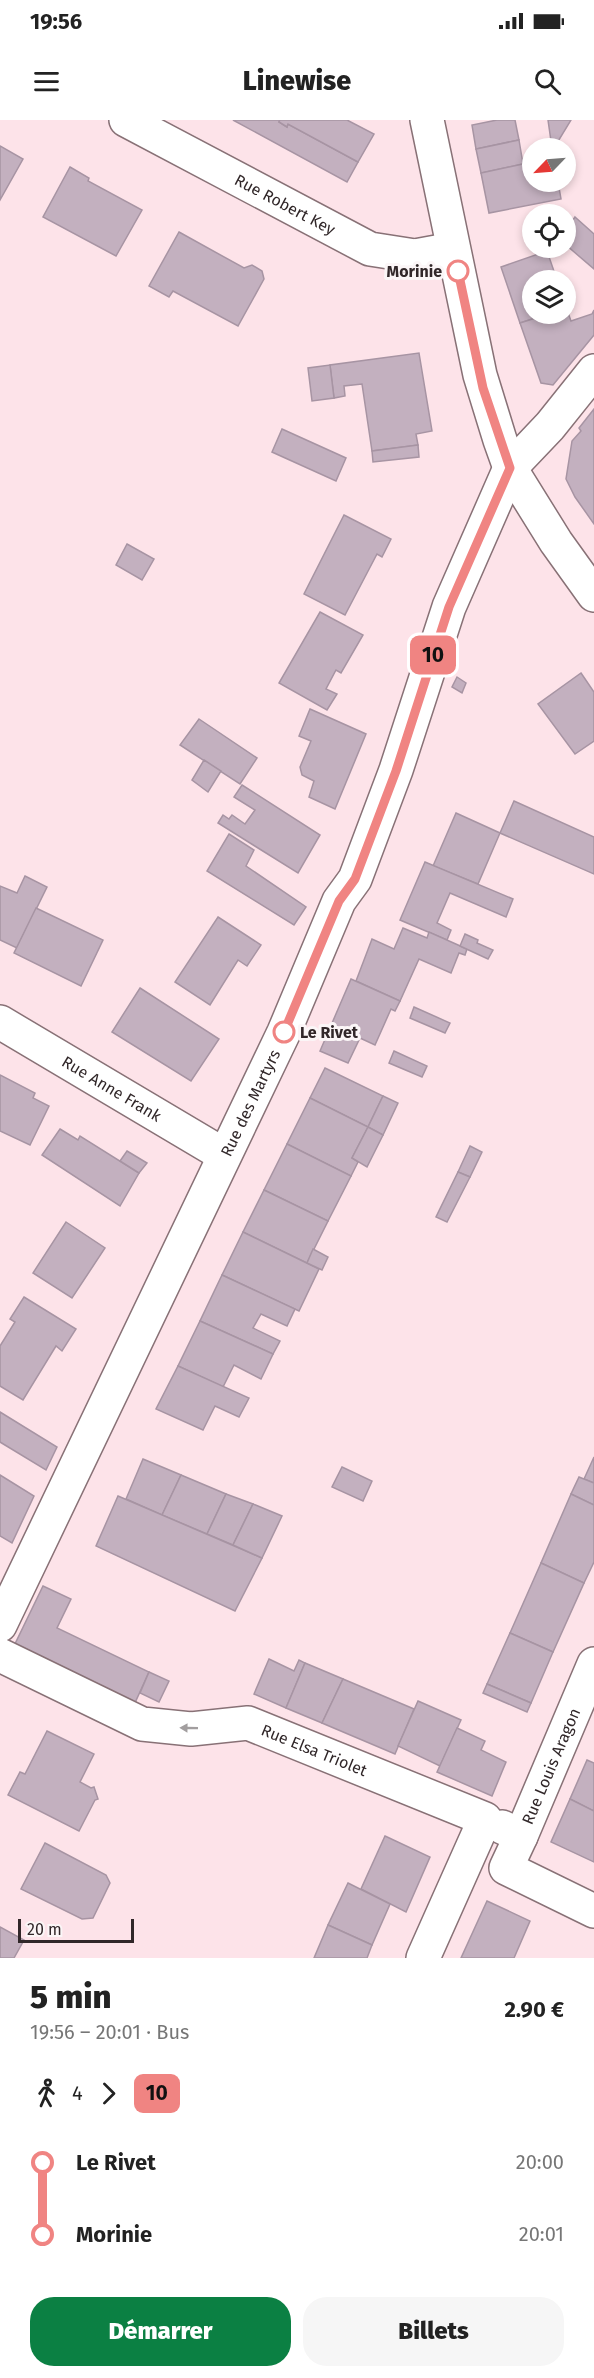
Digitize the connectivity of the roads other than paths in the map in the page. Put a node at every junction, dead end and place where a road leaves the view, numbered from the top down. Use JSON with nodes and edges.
{"nodes":[{"id":1,"x":126,"y":120,"type":"edge"},
{"id":2,"x":427,"y":120,"type":"edge"},
{"id":3,"x":453,"y":249,"type":"junction"},
{"id":4,"x":594,"y":371,"type":"edge"},
{"id":5,"x":510,"y":468,"type":"junction"},
{"id":6,"x":594,"y":595,"type":"edge"},
{"id":7,"x":0,"y":1022,"type":"edge"},
{"id":8,"x":224,"y":1155,"type":"junction"},
{"id":9,"x":0,"y":1625,"type":"edge"},
{"id":10,"x":0,"y":1655,"type":"edge"},
{"id":11,"x":594,"y":1664,"type":"edge"},
{"id":12,"x":485,"y":1820,"type":"junction"},
{"id":13,"x":521,"y":1836,"type":"junction"},
{"id":14,"x":594,"y":1911,"type":"edge"},
{"id":15,"x":423,"y":1958,"type":"edge"}],
"edges":[{"from":1,"to":3,"type":"street","name":"Rue Robert Key"},
{"from":2,"to":3,"type":"street"},
{"from":3,"to":5,"type":"street"},
{"from":4,"to":5,"type":"street","name":"Rue des Martyrs"},
{"from":5,"to":6,"type":"street"},
{"from":5,"to":8,"type":"street","name":"Rue des Martyrs"},
{"from":7,"to":8,"type":"street","name":"Rue Anne Frank"},
{"from":8,"to":9,"type":"street","name":"Rue des Martyrs"},
{"from":12,"to":10,"type":"street","name":"Rue Elsa Triolet","one_way":true},
{"from":11,"to":13,"type":"street","name":"Rue Louis Aragon"},
{"from":12,"to":13,"type":"street","name":"Rue Louis Aragon"},
{"from":12,"to":15,"type":"street"},
{"from":13,"to":14,"type":"street","name":"Rue Louis Aragon"}]}
